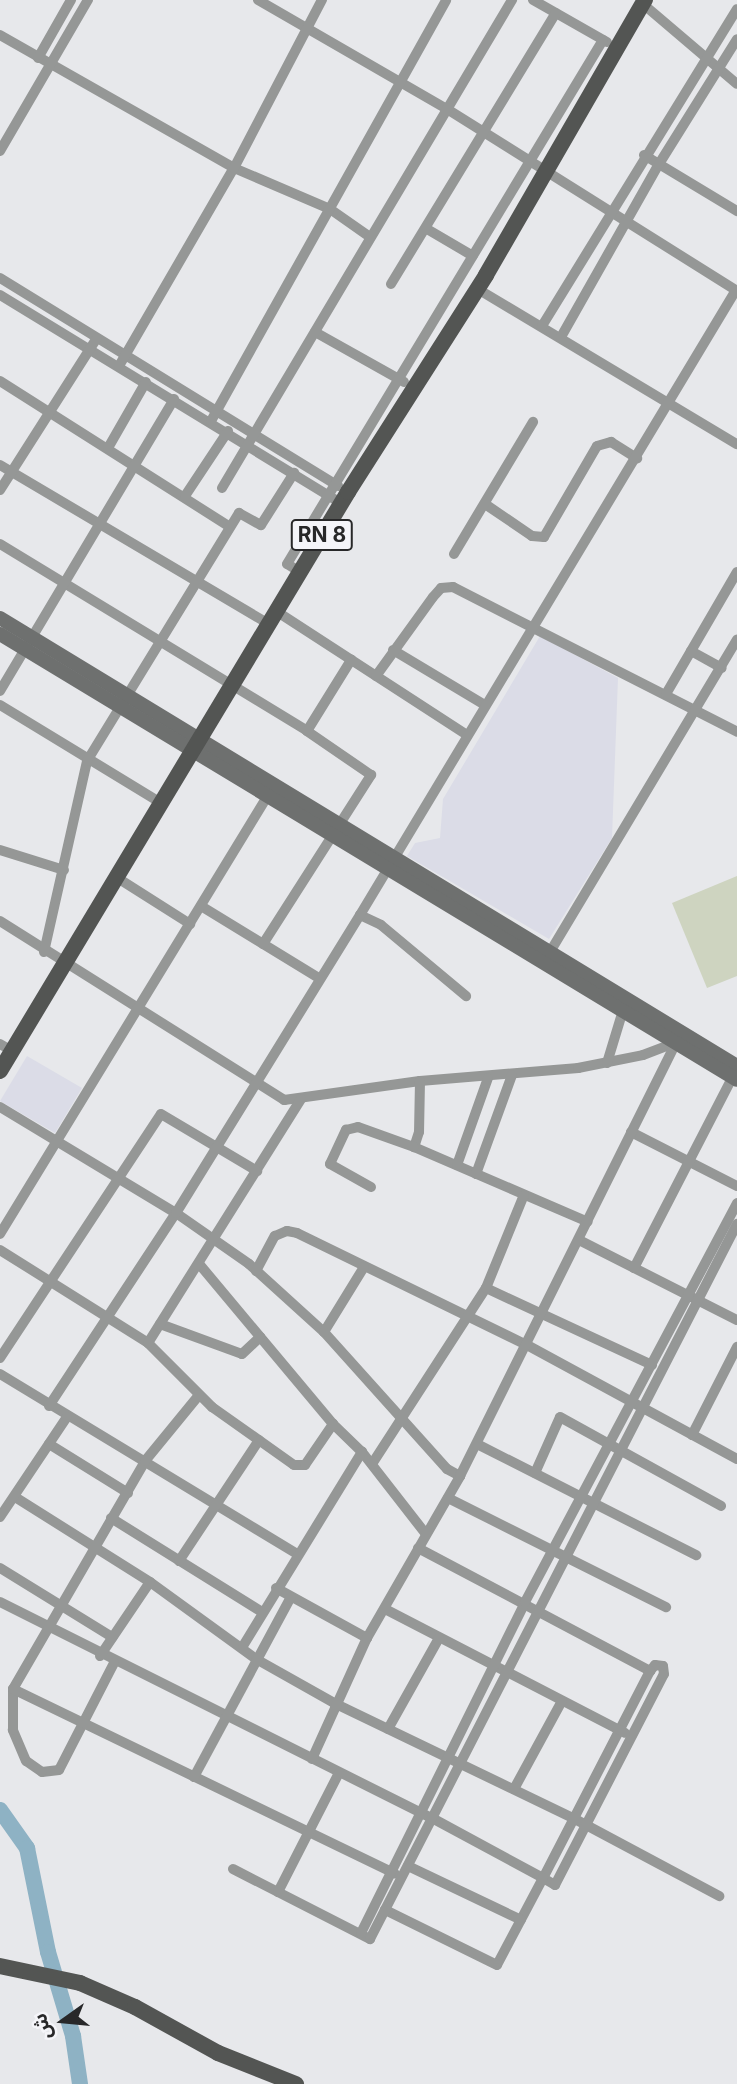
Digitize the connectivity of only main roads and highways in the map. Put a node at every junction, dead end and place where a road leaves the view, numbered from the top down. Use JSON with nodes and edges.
{"nodes":[{"id":1,"x":644,"y":2,"type":"edge"},
{"id":2,"x":0,"y":618,"type":"edge"},
{"id":3,"x":0,"y":634,"type":"edge"},
{"id":4,"x":30,"y":643,"type":"junction"},
{"id":5,"x":199,"y":743,"type":"junction"},
{"id":6,"x":6,"y":1048,"type":"edge"},
{"id":7,"x":0,"y":1071,"type":"edge"},
{"id":8,"x":736,"y":1072,"type":"edge"},
{"id":9,"x":0,"y":1966,"type":"edge"},
{"id":10,"x":296,"y":2084,"type":"edge"}],
"edges":[{"from":1,"to":5,"type":"main road","number":"RN 8"},
{"from":2,"to":4,"type":"main road"},
{"from":3,"to":4,"type":"main road"},
{"from":4,"to":5,"type":"main road"},
{"from":5,"to":6,"type":"main road","number":"RN 8"},
{"from":5,"to":8,"type":"main road"},
{"from":6,"to":7,"type":"main road","number":"RN 8"},
{"from":9,"to":10,"type":"main road"}]}
